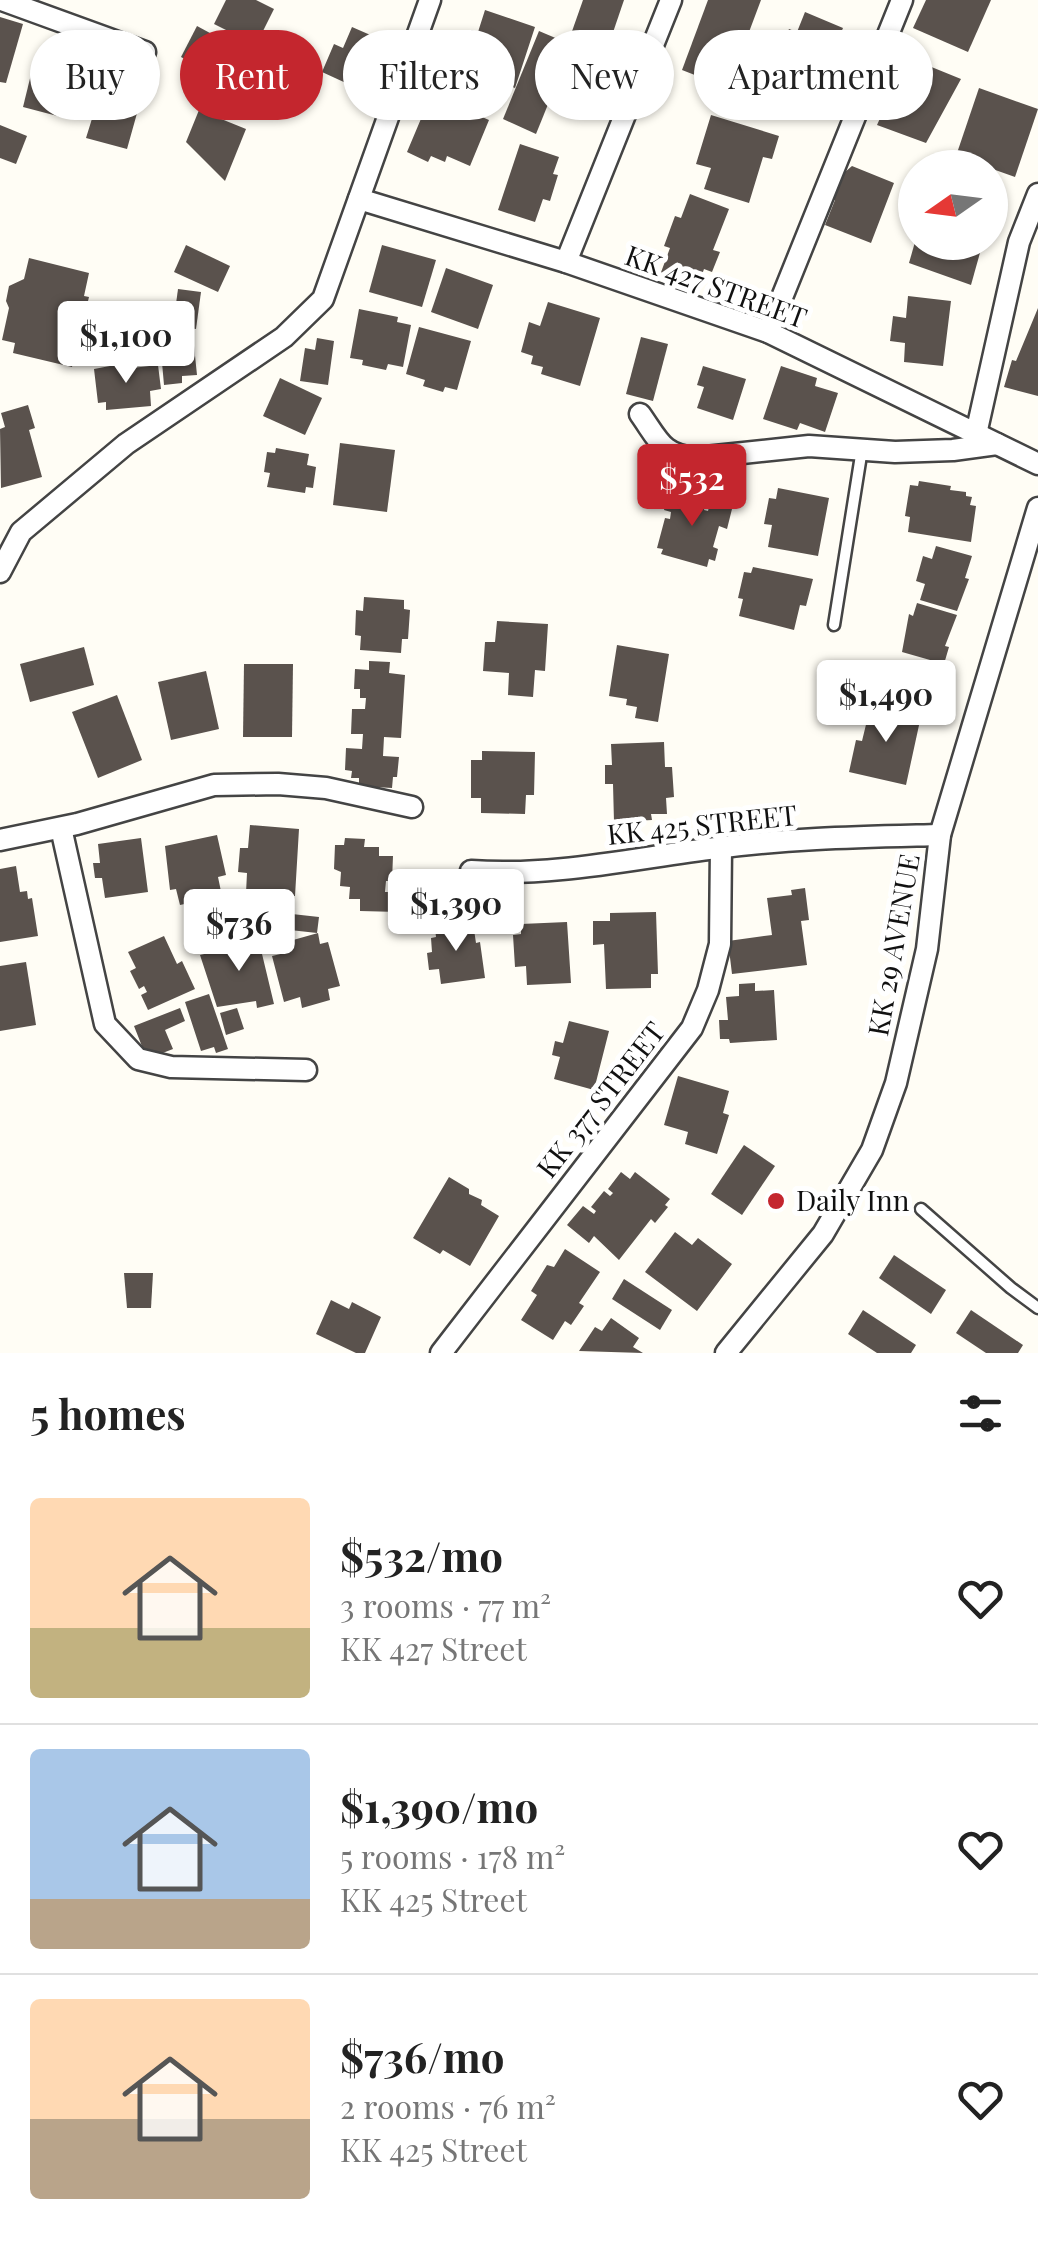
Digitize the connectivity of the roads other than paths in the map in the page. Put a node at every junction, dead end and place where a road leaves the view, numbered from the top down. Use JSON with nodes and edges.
{"nodes":[{"id":1,"x":2,"y":0,"type":"edge"},
{"id":2,"x":430,"y":0,"type":"edge"},
{"id":3,"x":671,"y":0,"type":"edge"},
{"id":4,"x":902,"y":0,"type":"edge"},
{"id":5,"x":84,"y":30,"type":"edge"},
{"id":6,"x":1038,"y":194,"type":"edge"},
{"id":7,"x":359,"y":198,"type":"junction"},
{"id":8,"x":566,"y":262,"type":"junction"},
{"id":9,"x":768,"y":332,"type":"junction"},
{"id":10,"x":640,"y":414,"type":"dead end"},
{"id":11,"x":976,"y":434,"type":"junction"},
{"id":12,"x":996,"y":444,"type":"junction"},
{"id":13,"x":862,"y":448,"type":"junction"},
{"id":14,"x":1038,"y":464,"type":"edge"},
{"id":15,"x":1038,"y":508,"type":"edge"},
{"id":16,"x":0,"y":572,"type":"edge"},
{"id":17,"x":834,"y":626,"type":"dead end"},
{"id":18,"x":412,"y":807,"type":"dead end"},
{"id":19,"x":60,"y":828,"type":"junction"},
{"id":20,"x":940,"y":835,"type":"junction"},
{"id":21,"x":0,"y":840,"type":"edge"},
{"id":22,"x":721,"y":847,"type":"junction"},
{"id":23,"x":471,"y":871,"type":"dead end"},
{"id":24,"x":306,"y":1070,"type":"dead end"},
{"id":25,"x":922,"y":1209,"type":"dead end"},
{"id":26,"x":1038,"y":1308,"type":"edge"},
{"id":27,"x":441,"y":1353,"type":"edge"},
{"id":28,"x":726,"y":1353,"type":"edge"}],
"edges":[{"from":1,"to":5,"type":"street"},
{"from":2,"to":7,"type":"street"},
{"from":3,"to":8,"type":"street"},
{"from":4,"to":9,"type":"street"},
{"from":6,"to":11,"type":"street"},
{"from":7,"to":8,"type":"street","name":"KK 427 STREET"},
{"from":7,"to":16,"type":"street"},
{"from":8,"to":9,"type":"street","name":"KK 427 STREET"},
{"from":9,"to":11,"type":"street","name":"KK 427 STREET"},
{"from":10,"to":13,"type":"street"},
{"from":11,"to":12,"type":"street","name":"KK 427 STREET"},
{"from":12,"to":13,"type":"street"},
{"from":12,"to":14,"type":"street","name":"KK 427 STREET"},
{"from":13,"to":17,"type":"lane"},
{"from":15,"to":20,"type":"street","name":"KK 29 AVENUE"},
{"from":18,"to":19,"type":"street"},
{"from":19,"to":21,"type":"street"},
{"from":19,"to":24,"type":"street"},
{"from":20,"to":22,"type":"street","name":"KK 425 STREET"},
{"from":20,"to":28,"type":"street","name":"KK 29 AVENUE"},
{"from":22,"to":23,"type":"street","name":"KK 425 STREET"},
{"from":22,"to":27,"type":"street","name":"KK 377 STREET"},
{"from":25,"to":26,"type":"lane"}]}
